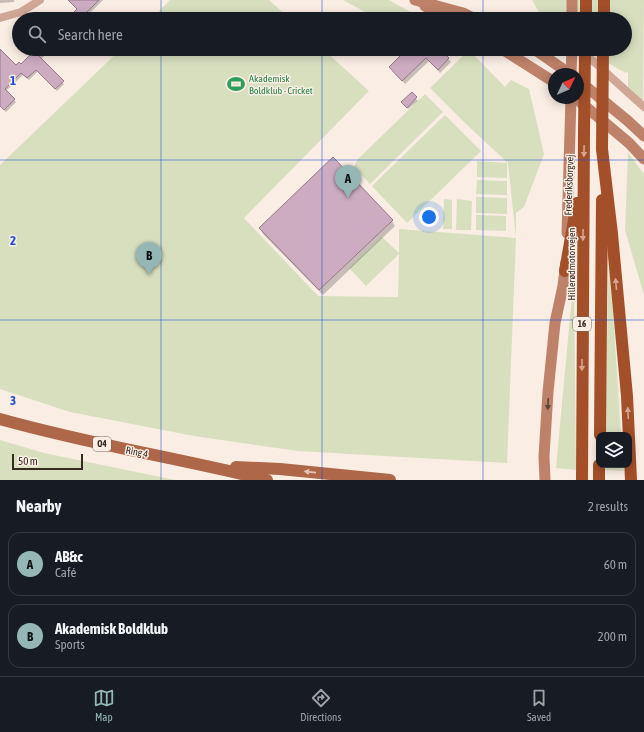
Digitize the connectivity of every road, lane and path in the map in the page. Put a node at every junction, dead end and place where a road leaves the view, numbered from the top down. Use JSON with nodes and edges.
{"nodes":[{"id":1,"x":40,"y":0,"type":"edge"},
{"id":2,"x":415,"y":0,"type":"edge"},
{"id":3,"x":572,"y":0,"type":"edge"},
{"id":4,"x":586,"y":0,"type":"edge"},
{"id":5,"x":604,"y":0,"type":"edge"},
{"id":6,"x":21,"y":12,"type":"edge"},
{"id":7,"x":434,"y":12,"type":"edge"},
{"id":8,"x":459,"y":12,"type":"edge"},
{"id":9,"x":572,"y":12,"type":"edge"},
{"id":10,"x":586,"y":12,"type":"edge"},
{"id":11,"x":604,"y":12,"type":"edge"},
{"id":12,"x":12,"y":15,"type":"edge"},
{"id":13,"x":0,"y":18,"type":"edge"},
{"id":14,"x":513,"y":56,"type":"edge"},
{"id":15,"x":544,"y":56,"type":"edge"},
{"id":16,"x":572,"y":56,"type":"edge"},
{"id":17,"x":585,"y":56,"type":"edge"},
{"id":18,"x":586,"y":56,"type":"edge"},
{"id":19,"x":603,"y":56,"type":"edge"},
{"id":20,"x":562,"y":68,"type":"edge"},
{"id":21,"x":571,"y":68,"type":"edge"},
{"id":22,"x":548,"y":78,"type":"edge"},
{"id":23,"x":584,"y":85,"type":"edge"},
{"id":24,"x":571,"y":104,"type":"edge"},
{"id":25,"x":583,"y":104,"type":"edge"},
{"id":26,"x":644,"y":107,"type":"edge"},
{"id":27,"x":644,"y":136,"type":"edge"},
{"id":28,"x":602,"y":149,"type":"junction"},
{"id":29,"x":644,"y":159,"type":"edge"},
{"id":30,"x":584,"y":168,"type":"junction"},
{"id":31,"x":565,"y":271,"type":"junction"},
{"id":32,"x":0,"y":420,"type":"edge"},
{"id":33,"x":600,"y":432,"type":"edge"},
{"id":34,"x":205,"y":465,"type":"junction"},
{"id":35,"x":599,"y":468,"type":"edge"},
{"id":36,"x":267,"y":480,"type":"edge"},
{"id":37,"x":390,"y":480,"type":"edge"},
{"id":38,"x":545,"y":480,"type":"edge"},
{"id":39,"x":582,"y":480,"type":"edge"},
{"id":40,"x":599,"y":480,"type":"edge"},
{"id":41,"x":631,"y":480,"type":"edge"}],
"edges":[{"from":1,"to":6,"type":"street"},
{"from":2,"to":7,"type":"street"},
{"from":2,"to":8,"type":"street"},
{"from":3,"to":9,"type":"street"},
{"from":4,"to":10,"type":"highway"},
{"from":5,"to":11,"type":"highway"},
{"from":12,"to":13,"type":"street"},
{"from":14,"to":22,"type":"street"},
{"from":15,"to":20,"type":"street"},
{"from":16,"to":21,"type":"street"},
{"from":17,"to":30,"type":"highway","name":"Hillerødmotorvejen","number":"16","one_way":true,"bridge":true},
{"from":18,"to":26,"type":"street"},
{"from":19,"to":28,"type":"highway","number":"16","bridge":true},
{"from":23,"to":27,"type":"street"},
{"from":24,"to":31,"type":"street","name":"Frederiksborgvej"},
{"from":25,"to":29,"type":"street"},
{"from":28,"to":33,"type":"highway","number":"16"},
{"from":41,"to":28,"type":"highway","one_way":true},
{"from":30,"to":31,"type":"highway"},
{"from":30,"to":39,"type":"highway","name":"Hillerødmotorvejen","number":"16","one_way":true},
{"from":31,"to":38,"type":"street","name":"Frederiksborgvej","one_way":true},
{"from":32,"to":34,"type":"main road","name":"Ring 4","number":"O4"},
{"from":34,"to":36,"type":"main road","name":"Ring 4","number":"O4"},
{"from":37,"to":34,"type":"main road","name":"Ring 4","number":"O4","one_way":true},
{"from":35,"to":40,"type":"highway"}]}
